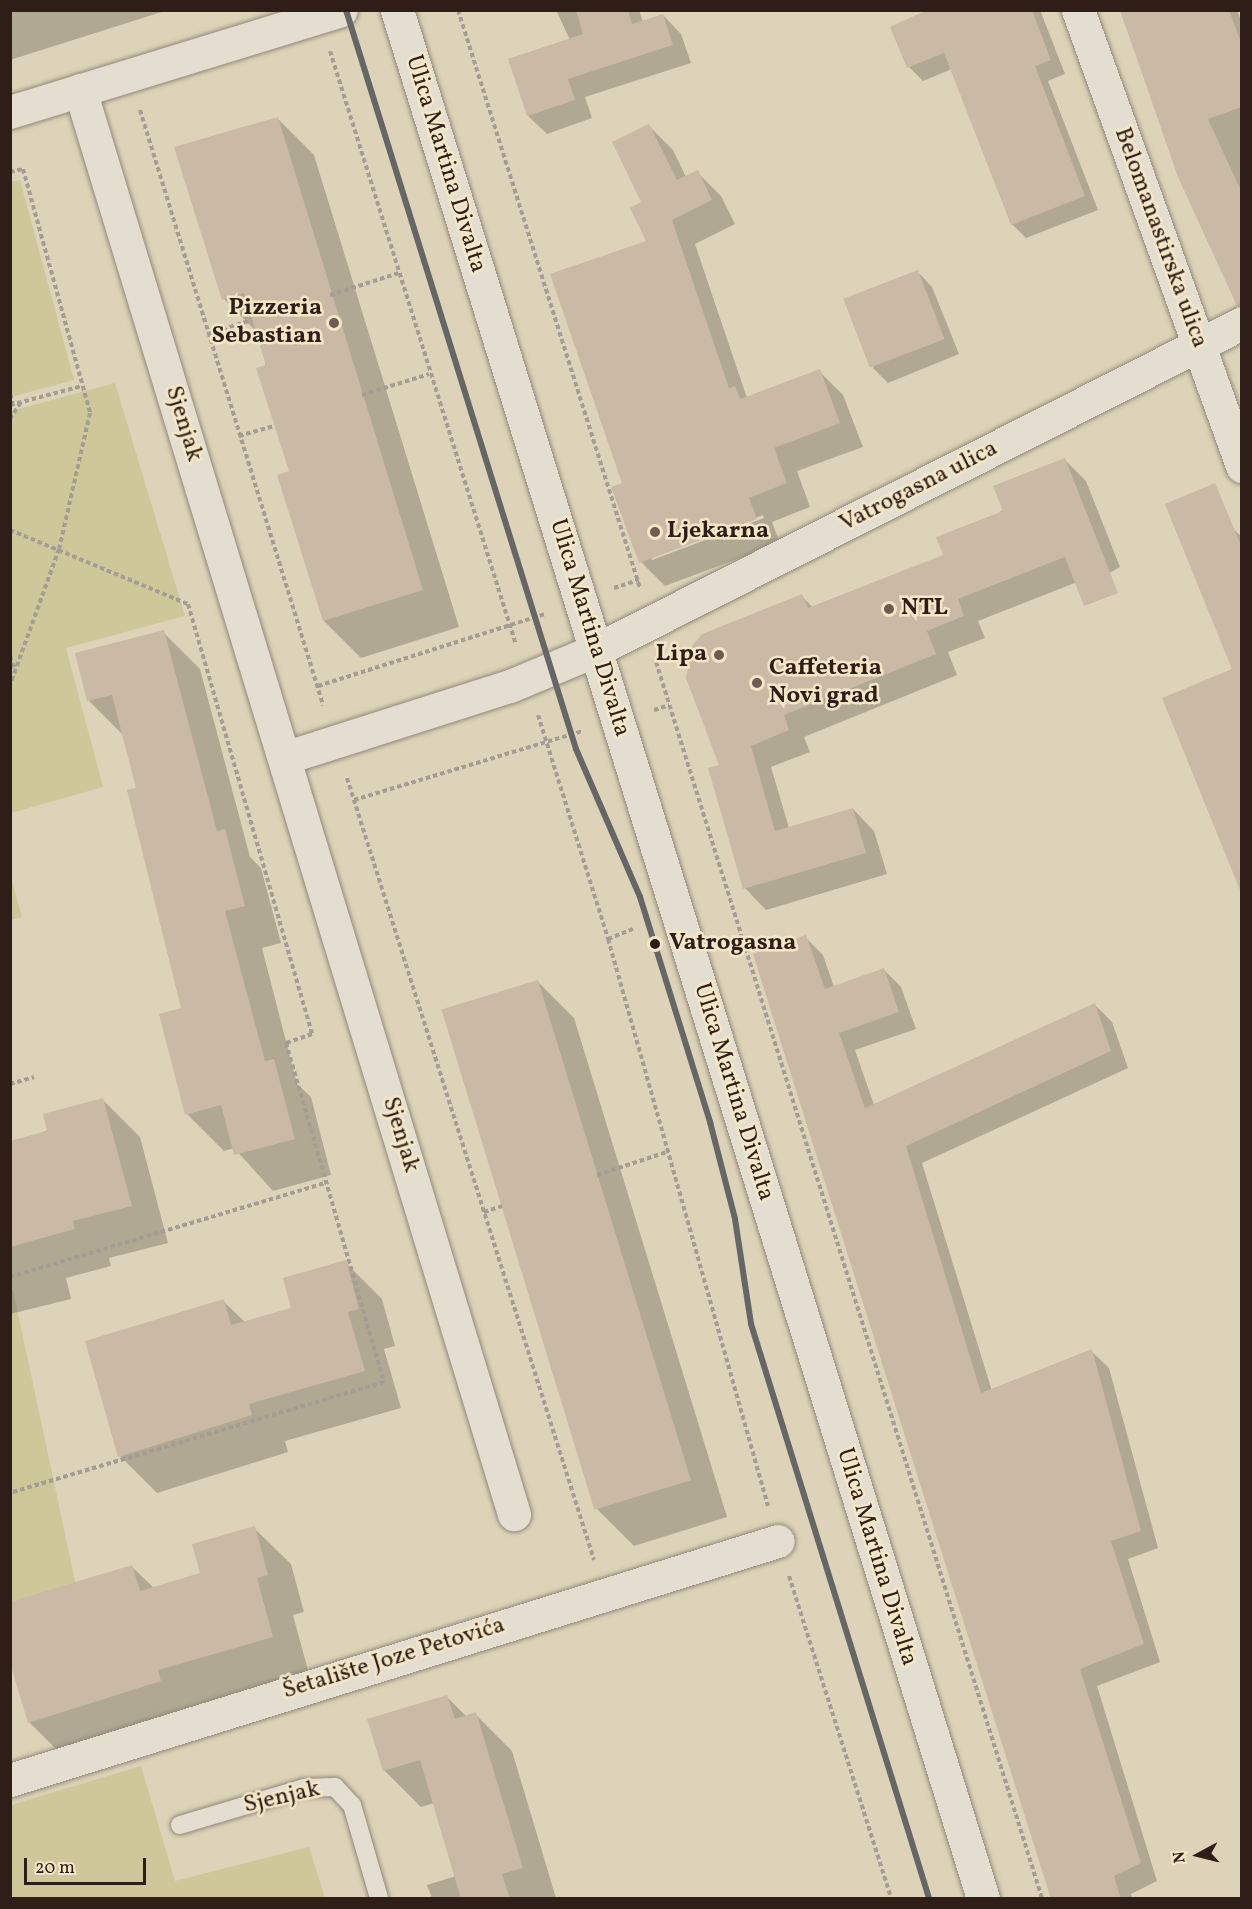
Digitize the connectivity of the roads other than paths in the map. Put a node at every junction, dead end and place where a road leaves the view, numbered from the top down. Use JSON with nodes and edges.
{"nodes":[{"id":1,"x":341,"y":10,"type":"edge"},
{"id":2,"x":397,"y":10,"type":"edge"},
{"id":3,"x":1078,"y":10,"type":"edge"},
{"id":4,"x":80,"y":90,"type":"junction"},
{"id":5,"x":10,"y":112,"type":"edge"},
{"id":6,"x":1242,"y":323,"type":"edge"},
{"id":7,"x":1198,"y":344,"type":"junction"},
{"id":8,"x":1242,"y":466,"type":"edge"},
{"id":9,"x":596,"y":650,"type":"junction"},
{"id":10,"x":286,"y":757,"type":"junction"},
{"id":11,"x":514,"y":1514,"type":"dead end"},
{"id":12,"x":778,"y":1541,"type":"road end"},
{"id":13,"x":10,"y":1779,"type":"edge"},
{"id":14,"x":180,"y":1825,"type":"dead end"},
{"id":15,"x":379,"y":1899,"type":"edge"},
{"id":16,"x":983,"y":1899,"type":"edge"}],
"edges":[{"from":1,"to":4,"type":"street"},
{"from":2,"to":9,"type":"street","name":"Ulica Martina Divalta"},
{"from":3,"to":7,"type":"street","name":"Belomanastirska ulica"},
{"from":4,"to":5,"type":"street"},
{"from":4,"to":10,"type":"street","name":"Sjenjak"},
{"from":6,"to":7,"type":"street","name":"Vatrogasna ulica"},
{"from":7,"to":8,"type":"street","name":"Belomanastirska ulica"},
{"from":7,"to":9,"type":"street","name":"Vatrogasna ulica"},
{"from":9,"to":10,"type":"street"},
{"from":9,"to":16,"type":"street","name":"Ulica Martina Divalta"},
{"from":10,"to":11,"type":"street","name":"Sjenjak"},
{"from":12,"to":13,"type":"street","name":"Šetalište Joze Petovića"},
{"from":14,"to":15,"type":"lane","name":"Sjenjak"}]}
